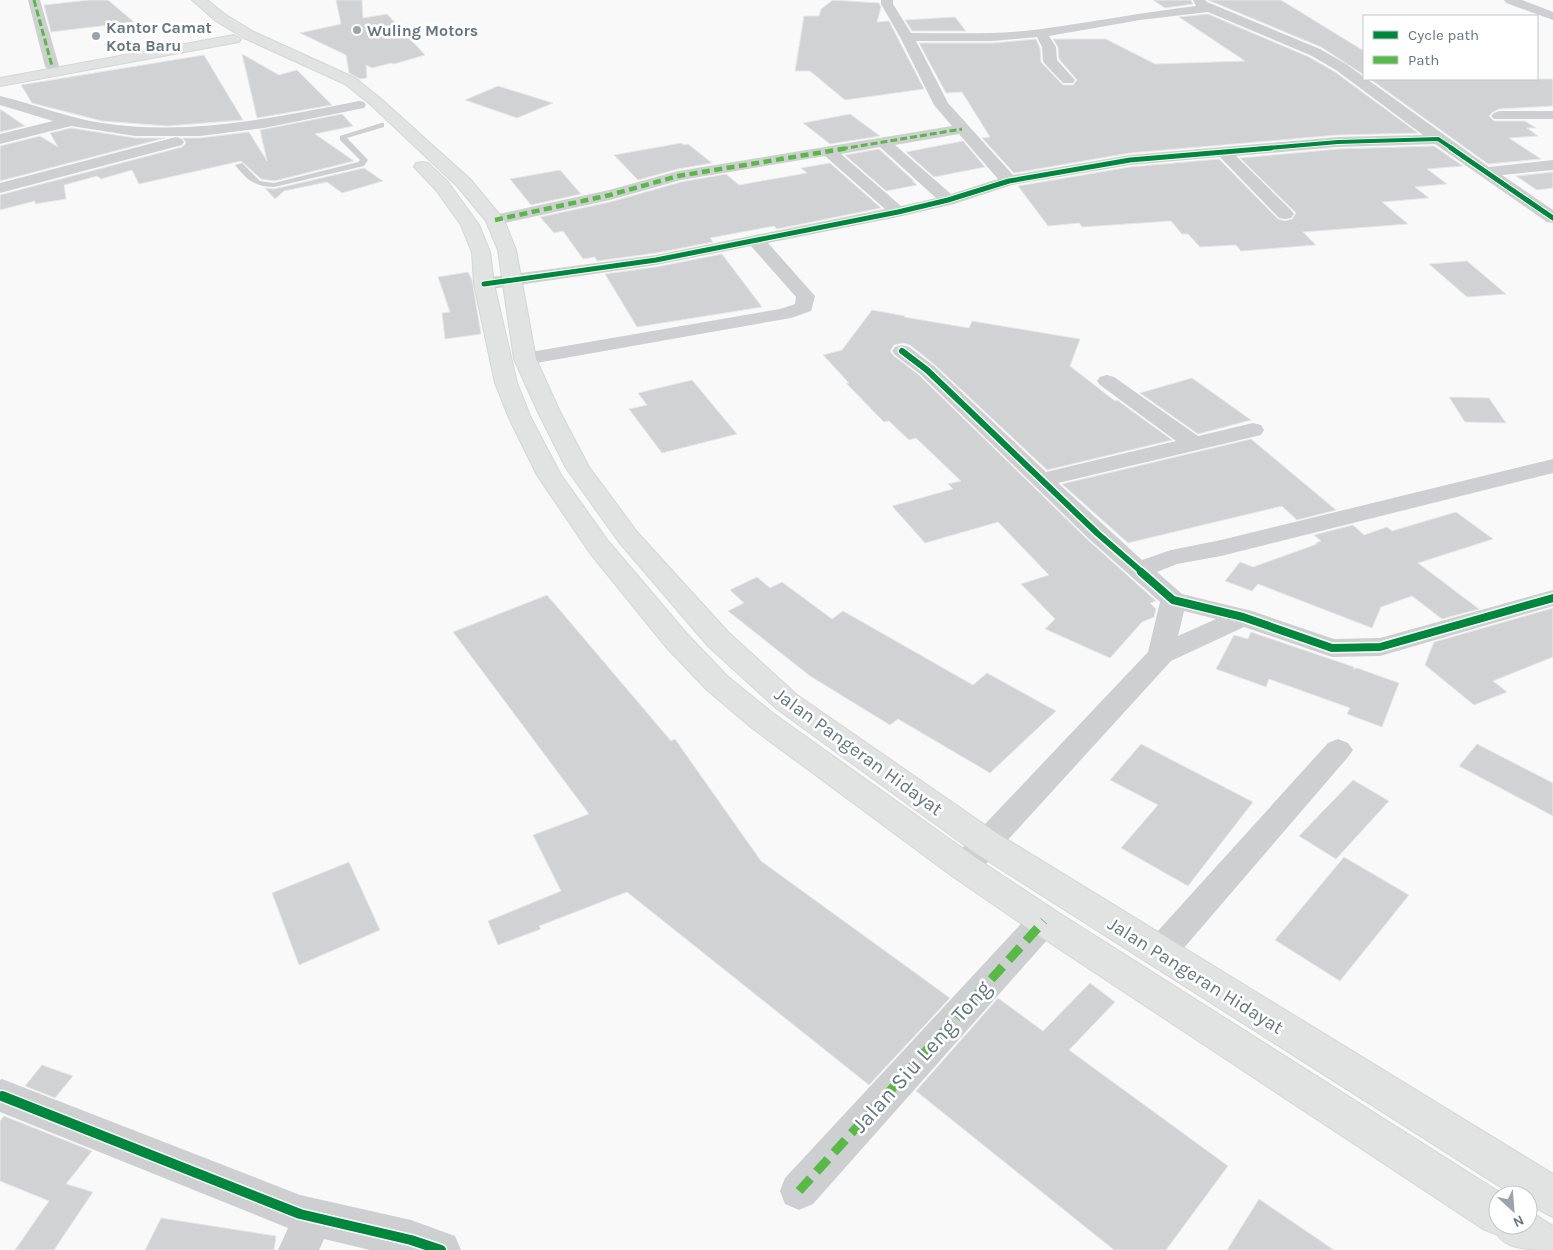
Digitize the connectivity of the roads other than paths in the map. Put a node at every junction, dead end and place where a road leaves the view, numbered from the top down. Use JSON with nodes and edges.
{"nodes":[{"id":1,"x":34,"y":0,"type":"edge"},
{"id":2,"x":888,"y":0,"type":"edge"},
{"id":3,"x":1510,"y":0,"type":"edge"},
{"id":4,"x":200,"y":1,"type":"edge"},
{"id":5,"x":1204,"y":4,"type":"edge"},
{"id":6,"x":1553,"y":17,"type":"edge"},
{"id":7,"x":1538,"y":21,"type":"edge"},
{"id":8,"x":1041,"y":33,"type":"junction"},
{"id":9,"x":237,"y":35,"type":"junction"},
{"id":10,"x":907,"y":37,"type":"junction"},
{"id":11,"x":52,"y":66,"type":"junction"},
{"id":12,"x":0,"y":75,"type":"edge"},
{"id":13,"x":1068,"y":80,"type":"dead end"},
{"id":14,"x":0,"y":82,"type":"edge"},
{"id":15,"x":0,"y":100,"type":"edge"},
{"id":16,"x":359,"y":105,"type":"junction"},
{"id":17,"x":1553,"y":114,"type":"edge"},
{"id":18,"x":1499,"y":116,"type":"dead end"},
{"id":19,"x":73,"y":120,"type":"junction"},
{"id":20,"x":381,"y":125,"type":"junction"},
{"id":21,"x":962,"y":129,"type":"junction"},
{"id":22,"x":197,"y":132,"type":"junction"},
{"id":23,"x":0,"y":139,"type":"edge"},
{"id":24,"x":1438,"y":139,"type":"junction"},
{"id":25,"x":883,"y":142,"type":"junction"},
{"id":26,"x":828,"y":151,"type":"junction"},
{"id":27,"x":1224,"y":152,"type":"junction"},
{"id":28,"x":239,"y":165,"type":"dead end"},
{"id":29,"x":1553,"y":165,"type":"edge"},
{"id":30,"x":1486,"y":172,"type":"junction"},
{"id":31,"x":1010,"y":181,"type":"junction"},
{"id":32,"x":0,"y":188,"type":"edge"},
{"id":33,"x":948,"y":200,"type":"junction"},
{"id":34,"x":898,"y":212,"type":"junction"},
{"id":35,"x":1286,"y":214,"type":"dead end"},
{"id":36,"x":1553,"y":218,"type":"edge"},
{"id":37,"x":495,"y":220,"type":"junction"},
{"id":38,"x":756,"y":241,"type":"junction"},
{"id":39,"x":512,"y":281,"type":"junction"},
{"id":40,"x":484,"y":284,"type":"junction"},
{"id":41,"x":902,"y":351,"type":"dead end"},
{"id":42,"x":528,"y":367,"type":"junction"},
{"id":43,"x":1107,"y":381,"type":"dead end"},
{"id":44,"x":534,"y":415,"type":"junction"},
{"id":45,"x":1253,"y":430,"type":"dead end"},
{"id":46,"x":1194,"y":444,"type":"junction"},
{"id":47,"x":1553,"y":466,"type":"edge"},
{"id":48,"x":1041,"y":480,"type":"junction"},
{"id":49,"x":1138,"y":570,"type":"junction"},
{"id":50,"x":1553,"y":598,"type":"edge"},
{"id":51,"x":1173,"y":600,"type":"junction"},
{"id":52,"x":1243,"y":617,"type":"junction"},
{"id":53,"x":1161,"y":654,"type":"junction"},
{"id":54,"x":1338,"y":750,"type":"dead end"},
{"id":55,"x":986,"y":843,"type":"junction"},
{"id":56,"x":964,"y":867,"type":"junction"},
{"id":57,"x":1044,"y":921,"type":"junction"},
{"id":58,"x":1159,"y":953,"type":"junction"},
{"id":59,"x":2,"y":1096,"type":"dead end"},
{"id":60,"x":799,"y":1191,"type":"dead end"},
{"id":61,"x":1553,"y":1197,"type":"edge"},
{"id":62,"x":1488,"y":1209,"type":"edge"},
{"id":63,"x":306,"y":1234,"type":"edge"},
{"id":64,"x":1530,"y":1235,"type":"edge"},
{"id":65,"x":441,"y":1250,"type":"edge"},
{"id":66,"x":1553,"y":1250,"type":"edge"}],
"edges":[{"from":1,"to":11,"type":"street"},
{"from":2,"to":10,"type":"street"},
{"from":3,"to":6,"type":"street"},
{"from":4,"to":9,"type":"main road","name":"Jalan Pangeran Hidayat"},
{"from":5,"to":8,"type":"street"},
{"from":5,"to":24,"type":"street"},
{"from":6,"to":7,"type":"street"},
{"from":8,"to":10,"type":"street"},
{"from":8,"to":13,"type":"street"},
{"from":9,"to":11,"type":"main road"},
{"from":9,"to":14,"type":"main road"},
{"from":9,"to":16,"type":"main road","name":"Jalan Pangeran Hidayat"},
{"from":9,"to":37,"type":"main road","name":"Jalan Pangeran Hidayat"},
{"from":10,"to":21,"type":"street"},
{"from":11,"to":12,"type":"main road"},
{"from":15,"to":19,"type":"street"},
{"from":16,"to":20,"type":"main road","name":"Jalan Pangeran Hidayat"},
{"from":16,"to":22,"type":"street"},
{"from":17,"to":18,"type":"street"},
{"from":19,"to":22,"type":"street"},
{"from":19,"to":23,"type":"street"},
{"from":20,"to":28,"type":"lane"},
{"from":20,"to":40,"type":"main road","name":"Jalan Pangeran Hidayat"},
{"from":21,"to":25,"type":"street"},
{"from":21,"to":31,"type":"street"},
{"from":22,"to":32,"type":"street"},
{"from":24,"to":27,"type":"street"},
{"from":24,"to":30,"type":"street"},
{"from":25,"to":26,"type":"street"},
{"from":25,"to":33,"type":"street"},
{"from":26,"to":34,"type":"street"},
{"from":26,"to":37,"type":"street"},
{"from":27,"to":31,"type":"street"},
{"from":27,"to":35,"type":"street"},
{"from":29,"to":30,"type":"street"},
{"from":30,"to":36,"type":"street"},
{"from":31,"to":33,"type":"street"},
{"from":33,"to":34,"type":"street"},
{"from":34,"to":38,"type":"street"},
{"from":37,"to":39,"type":"main road","name":"Jalan Pangeran Hidayat"},
{"from":38,"to":39,"type":"street"},
{"from":38,"to":42,"type":"street"},
{"from":39,"to":40,"type":"street"},
{"from":39,"to":42,"type":"main road","name":"Jalan Pangeran Hidayat"},
{"from":40,"to":44,"type":"main road","name":"Jalan Pangeran Hidayat"},
{"from":41,"to":48,"type":"street"},
{"from":42,"to":44,"type":"main road","name":"Jalan Pangeran Hidayat"},
{"from":43,"to":46,"type":"street"},
{"from":44,"to":55,"type":"main road","name":"Jalan Pangeran Hidayat"},
{"from":44,"to":56,"type":"main road","name":"Jalan Pangeran Hidayat"},
{"from":45,"to":46,"type":"street"},
{"from":46,"to":48,"type":"street"},
{"from":47,"to":49,"type":"street"},
{"from":48,"to":49,"type":"street"},
{"from":49,"to":51,"type":"street"},
{"from":50,"to":52,"type":"street"},
{"from":51,"to":52,"type":"street"},
{"from":51,"to":53,"type":"street"},
{"from":52,"to":53,"type":"street"},
{"from":53,"to":55,"type":"street"},
{"from":54,"to":58,"type":"street"},
{"from":55,"to":56,"type":"street"},
{"from":55,"to":58,"type":"main road","name":"Jalan Pangeran Hidayat"},
{"from":56,"to":57,"type":"main road","name":"Jalan Pangeran Hidayat"},
{"from":57,"to":60,"type":"street","name":"Jalan Siu Leng Tong"},
{"from":57,"to":62,"type":"main road","name":"Jalan Pangeran Hidayat"},
{"from":58,"to":61,"type":"main road","name":"Jalan Pangeran Hidayat"},
{"from":59,"to":63,"type":"street"},
{"from":63,"to":65,"type":"street"},
{"from":64,"to":66,"type":"main road"}]}
